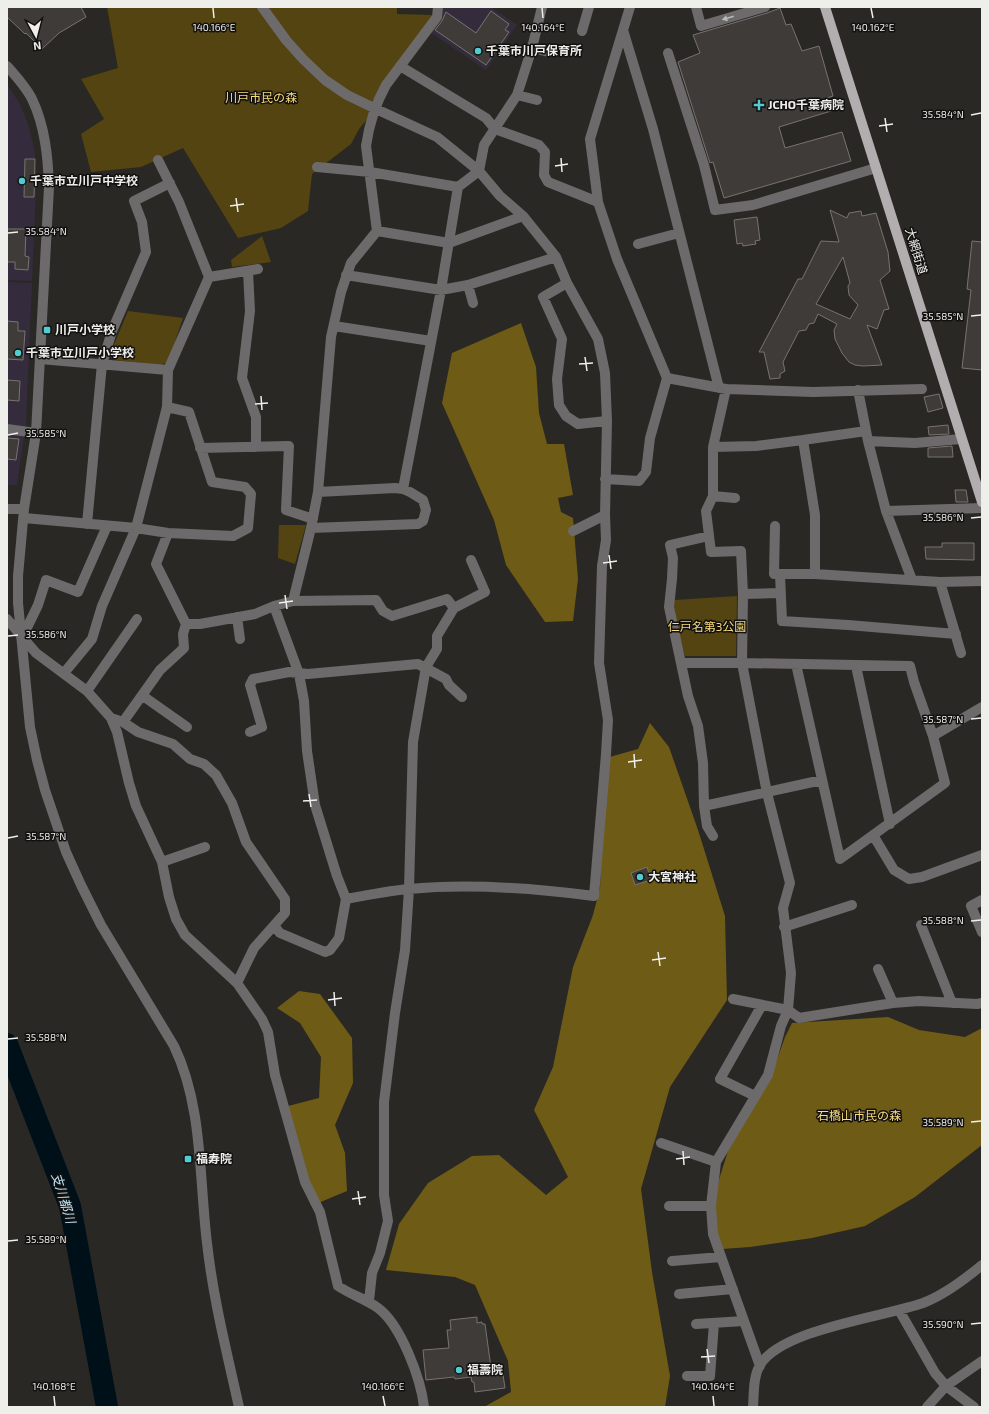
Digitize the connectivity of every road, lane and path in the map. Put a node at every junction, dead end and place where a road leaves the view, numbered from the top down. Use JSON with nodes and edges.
{"nodes":[{"id":1,"x":262,"y":7,"type":"edge"},
{"id":2,"x":438,"y":7,"type":"edge"},
{"id":3,"x":589,"y":7,"type":"edge"},
{"id":4,"x":630,"y":7,"type":"edge"},
{"id":5,"x":696,"y":7,"type":"edge"},
{"id":6,"x":765,"y":7,"type":"edge"},
{"id":7,"x":825,"y":7,"type":"edge"},
{"id":8,"x":539,"y":8,"type":"edge"},
{"id":9,"x":623,"y":30,"type":"junction"},
{"id":10,"x":582,"y":31,"type":"dead end"},
{"id":11,"x":532,"y":48,"type":"junction"},
{"id":12,"x":549,"y":52,"type":"dead end"},
{"id":13,"x":668,"y":53,"type":"dead end"},
{"id":14,"x":7,"y":66,"type":"edge"},
{"id":15,"x":400,"y":66,"type":"junction"},
{"id":16,"x":517,"y":94,"type":"junction"},
{"id":17,"x":537,"y":100,"type":"dead end"},
{"id":18,"x":376,"y":109,"type":"junction"},
{"id":19,"x":495,"y":129,"type":"junction"},
{"id":20,"x":158,"y":160,"type":"dead end"},
{"id":21,"x":317,"y":167,"type":"dead end"},
{"id":22,"x":876,"y":168,"type":"junction"},
{"id":23,"x":479,"y":171,"type":"junction"},
{"id":24,"x":370,"y":172,"type":"junction"},
{"id":25,"x":170,"y":183,"type":"junction"},
{"id":26,"x":458,"y":186,"type":"junction"},
{"id":27,"x":598,"y":202,"type":"junction"},
{"id":28,"x":523,"y":216,"type":"junction"},
{"id":29,"x":377,"y":230,"type":"junction"},
{"id":30,"x":679,"y":233,"type":"junction"},
{"id":31,"x":449,"y":243,"type":"junction"},
{"id":32,"x":638,"y":244,"type":"dead end"},
{"id":33,"x":556,"y":257,"type":"junction"},
{"id":34,"x":258,"y":269,"type":"dead end"},
{"id":35,"x":248,"y":271,"type":"junction"},
{"id":36,"x":346,"y":276,"type":"junction"},
{"id":37,"x":209,"y":277,"type":"junction"},
{"id":38,"x":567,"y":283,"type":"junction"},
{"id":39,"x":468,"y":285,"type":"junction"},
{"id":40,"x":441,"y":290,"type":"junction"},
{"id":41,"x":473,"y":304,"type":"dead end"},
{"id":42,"x":334,"y":326,"type":"junction"},
{"id":43,"x":431,"y":341,"type":"junction"},
{"id":44,"x":40,"y":359,"type":"junction"},
{"id":45,"x":102,"y":364,"type":"junction"},
{"id":46,"x":168,"y":370,"type":"junction"},
{"id":47,"x":667,"y":378,"type":"junction"},
{"id":48,"x":722,"y":389,"type":"junction"},
{"id":49,"x":922,"y":389,"type":"dead end"},
{"id":50,"x":858,"y":390,"type":"junction"},
{"id":51,"x":167,"y":407,"type":"junction"},
{"id":52,"x":607,"y":421,"type":"junction"},
{"id":53,"x":7,"y":430,"type":"edge"},
{"id":54,"x":866,"y":431,"type":"junction"},
{"id":55,"x":36,"y":433,"type":"junction"},
{"id":56,"x":961,"y":439,"type":"junction"},
{"id":57,"x":803,"y":440,"type":"junction"},
{"id":58,"x":868,"y":441,"type":"junction"},
{"id":59,"x":256,"y":447,"type":"junction"},
{"id":60,"x":713,"y":447,"type":"junction"},
{"id":61,"x":200,"y":448,"type":"junction"},
{"id":62,"x":605,"y":479,"type":"junction"},
{"id":63,"x":403,"y":489,"type":"junction"},
{"id":64,"x":318,"y":492,"type":"junction"},
{"id":65,"x":713,"y":496,"type":"junction"},
{"id":66,"x":735,"y":498,"type":"dead end"},
{"id":67,"x":982,"y":502,"type":"edge"},
{"id":68,"x":982,"y":508,"type":"edge"},
{"id":69,"x":7,"y":509,"type":"edge"},
{"id":70,"x":886,"y":511,"type":"junction"},
{"id":71,"x":24,"y":513,"type":"junction"},
{"id":72,"x":605,"y":515,"type":"junction"},
{"id":73,"x":312,"y":523,"type":"junction"},
{"id":74,"x":87,"y":524,"type":"junction"},
{"id":75,"x":107,"y":526,"type":"junction"},
{"id":76,"x":775,"y":526,"type":"dead end"},
{"id":77,"x":136,"y":528,"type":"junction"},
{"id":78,"x":573,"y":531,"type":"dead end"},
{"id":79,"x":168,"y":533,"type":"junction"},
{"id":80,"x":709,"y":536,"type":"junction"},
{"id":81,"x":472,"y":560,"type":"dead end"},
{"id":82,"x":780,"y":574,"type":"junction"},
{"id":83,"x":814,"y":574,"type":"junction"},
{"id":84,"x":912,"y":580,"type":"junction"},
{"id":85,"x":982,"y":581,"type":"edge"},
{"id":86,"x":940,"y":582,"type":"junction"},
{"id":87,"x":780,"y":593,"type":"junction"},
{"id":88,"x":743,"y":594,"type":"junction"},
{"id":89,"x":293,"y":601,"type":"junction"},
{"id":90,"x":274,"y":606,"type":"junction"},
{"id":91,"x":454,"y":608,"type":"junction"},
{"id":92,"x":237,"y":617,"type":"junction"},
{"id":93,"x":7,"y":619,"type":"edge"},
{"id":94,"x":137,"y":619,"type":"dead end"},
{"id":95,"x":186,"y":624,"type":"junction"},
{"id":96,"x":956,"y":634,"type":"junction"},
{"id":97,"x":22,"y":638,"type":"junction"},
{"id":98,"x":240,"y":639,"type":"dead end"},
{"id":99,"x":961,"y":653,"type":"dead end"},
{"id":100,"x":681,"y":663,"type":"junction"},
{"id":101,"x":742,"y":663,"type":"junction"},
{"id":102,"x":796,"y":664,"type":"junction"},
{"id":103,"x":856,"y":666,"type":"junction"},
{"id":104,"x":426,"y":667,"type":"junction"},
{"id":105,"x":64,"y":673,"type":"junction"},
{"id":106,"x":299,"y":674,"type":"junction"},
{"id":107,"x":88,"y":691,"type":"junction"},
{"id":108,"x":143,"y":696,"type":"junction"},
{"id":109,"x":462,"y":697,"type":"dead end"},
{"id":110,"x":982,"y":707,"type":"edge"},
{"id":111,"x":111,"y":718,"type":"junction"},
{"id":112,"x":123,"y":722,"type":"junction"},
{"id":113,"x":187,"y":727,"type":"dead end"},
{"id":114,"x":250,"y":732,"type":"dead end"},
{"id":115,"x":933,"y":736,"type":"junction"},
{"id":116,"x":822,"y":780,"type":"junction"},
{"id":117,"x":767,"y":793,"type":"junction"},
{"id":118,"x":704,"y":806,"type":"junction"},
{"id":119,"x":890,"y":824,"type":"junction"},
{"id":120,"x":874,"y":835,"type":"junction"},
{"id":121,"x":713,"y":836,"type":"dead end"},
{"id":122,"x":205,"y":847,"type":"dead end"},
{"id":123,"x":982,"y":855,"type":"edge"},
{"id":124,"x":162,"y":862,"type":"junction"},
{"id":125,"x":409,"y":889,"type":"junction"},
{"id":126,"x":346,"y":899,"type":"junction"},
{"id":127,"x":982,"y":900,"type":"edge"},
{"id":128,"x":852,"y":905,"type":"dead end"},
{"id":129,"x":921,"y":925,"type":"dead end"},
{"id":130,"x":274,"y":926,"type":"junction"},
{"id":131,"x":784,"y":927,"type":"junction"},
{"id":132,"x":982,"y":932,"type":"edge"},
{"id":133,"x":878,"y":969,"type":"dead end"},
{"id":134,"x":237,"y":983,"type":"junction"},
{"id":135,"x":733,"y":999,"type":"dead end"},
{"id":136,"x":893,"y":1003,"type":"junction"},
{"id":137,"x":952,"y":1003,"type":"junction"},
{"id":138,"x":982,"y":1003,"type":"edge"},
{"id":139,"x":762,"y":1005,"type":"junction"},
{"id":140,"x":788,"y":1010,"type":"junction"},
{"id":141,"x":756,"y":1096,"type":"junction"},
{"id":142,"x":661,"y":1143,"type":"dead end"},
{"id":143,"x":716,"y":1162,"type":"junction"},
{"id":144,"x":670,"y":1206,"type":"dead end"},
{"id":145,"x":711,"y":1206,"type":"junction"},
{"id":146,"x":721,"y":1257,"type":"junction"},
{"id":147,"x":672,"y":1261,"type":"dead end"},
{"id":148,"x":982,"y":1265,"type":"edge"},
{"id":149,"x":733,"y":1289,"type":"junction"},
{"id":150,"x":678,"y":1294,"type":"dead end"},
{"id":151,"x":369,"y":1301,"type":"junction"},
{"id":152,"x":900,"y":1310,"type":"junction"},
{"id":153,"x":744,"y":1321,"type":"junction"},
{"id":154,"x":714,"y":1323,"type":"junction"},
{"id":155,"x":696,"y":1324,"type":"dead end"},
{"id":156,"x":982,"y":1361,"type":"edge"},
{"id":157,"x":760,"y":1366,"type":"junction"},
{"id":158,"x":687,"y":1376,"type":"dead end"},
{"id":159,"x":946,"y":1386,"type":"junction"},
{"id":160,"x":239,"y":1407,"type":"edge"},
{"id":161,"x":424,"y":1407,"type":"edge"},
{"id":162,"x":753,"y":1407,"type":"edge"},
{"id":163,"x":926,"y":1407,"type":"edge"},
{"id":164,"x":974,"y":1407,"type":"edge"}],
"edges":[{"from":1,"to":18,"type":"street"},
{"from":2,"to":15,"type":"street"},
{"from":3,"to":10,"type":"street"},
{"from":4,"to":9,"type":"street"},
{"from":6,"to":5,"type":"street","one_way":true},
{"from":7,"to":22,"type":"main road","name":"大網街道"},
{"from":8,"to":11,"type":"street"},
{"from":9,"to":27,"type":"street"},
{"from":9,"to":30,"type":"street"},
{"from":11,"to":12,"type":"street"},
{"from":11,"to":16,"type":"street"},
{"from":13,"to":22,"type":"street"},
{"from":14,"to":44,"type":"street"},
{"from":15,"to":18,"type":"street"},
{"from":15,"to":19,"type":"street"},
{"from":16,"to":17,"type":"street"},
{"from":16,"to":19,"type":"street"},
{"from":18,"to":23,"type":"street"},
{"from":18,"to":24,"type":"street"},
{"from":19,"to":23,"type":"street"},
{"from":19,"to":27,"type":"street"},
{"from":20,"to":25,"type":"street"},
{"from":21,"to":24,"type":"street"},
{"from":22,"to":56,"type":"main road","name":"大網街道"},
{"from":23,"to":26,"type":"street"},
{"from":23,"to":28,"type":"street"},
{"from":24,"to":26,"type":"street"},
{"from":24,"to":29,"type":"street"},
{"from":25,"to":37,"type":"street"},
{"from":25,"to":45,"type":"street"},
{"from":26,"to":31,"type":"street"},
{"from":27,"to":47,"type":"street"},
{"from":28,"to":31,"type":"street"},
{"from":28,"to":33,"type":"street"},
{"from":29,"to":31,"type":"street"},
{"from":29,"to":36,"type":"street"},
{"from":30,"to":32,"type":"street"},
{"from":30,"to":48,"type":"street"},
{"from":31,"to":40,"type":"street"},
{"from":33,"to":38,"type":"street"},
{"from":33,"to":39,"type":"street"},
{"from":34,"to":35,"type":"street"},
{"from":35,"to":37,"type":"street"},
{"from":35,"to":59,"type":"street"},
{"from":36,"to":40,"type":"street"},
{"from":36,"to":42,"type":"street"},
{"from":37,"to":46,"type":"street"},
{"from":38,"to":52,"type":"street"},
{"from":38,"to":52,"type":"street"},
{"from":39,"to":40,"type":"street"},
{"from":39,"to":41,"type":"street"},
{"from":40,"to":43,"type":"street"},
{"from":42,"to":43,"type":"street"},
{"from":42,"to":64,"type":"street"},
{"from":43,"to":63,"type":"street"},
{"from":44,"to":45,"type":"street"},
{"from":44,"to":55,"type":"street"},
{"from":45,"to":46,"type":"street"},
{"from":45,"to":74,"type":"street"},
{"from":46,"to":51,"type":"street"},
{"from":47,"to":48,"type":"street"},
{"from":47,"to":62,"type":"street"},
{"from":48,"to":50,"type":"street"},
{"from":48,"to":60,"type":"street"},
{"from":49,"to":50,"type":"street"},
{"from":50,"to":54,"type":"street"},
{"from":51,"to":61,"type":"street"},
{"from":51,"to":77,"type":"street"},
{"from":52,"to":62,"type":"street"},
{"from":53,"to":55,"type":"street"},
{"from":54,"to":57,"type":"street"},
{"from":54,"to":58,"type":"street"},
{"from":55,"to":71,"type":"street"},
{"from":56,"to":58,"type":"street"},
{"from":56,"to":67,"type":"main road","name":"大網街道"},
{"from":57,"to":60,"type":"street"},
{"from":57,"to":83,"type":"street"},
{"from":58,"to":70,"type":"street"},
{"from":59,"to":61,"type":"street"},
{"from":59,"to":73,"type":"street"},
{"from":60,"to":65,"type":"street"},
{"from":61,"to":79,"type":"street"},
{"from":62,"to":72,"type":"street"},
{"from":63,"to":64,"type":"street"},
{"from":63,"to":73,"type":"street"},
{"from":64,"to":73,"type":"street"},
{"from":65,"to":66,"type":"street"},
{"from":65,"to":80,"type":"street"},
{"from":68,"to":70,"type":"street"},
{"from":69,"to":71,"type":"street"},
{"from":70,"to":84,"type":"street"},
{"from":71,"to":74,"type":"street"},
{"from":71,"to":97,"type":"street"},
{"from":72,"to":78,"type":"street"},
{"from":72,"to":125,"type":"street"},
{"from":73,"to":89,"type":"street"},
{"from":74,"to":75,"type":"street"},
{"from":75,"to":77,"type":"street"},
{"from":75,"to":97,"type":"street"},
{"from":76,"to":82,"type":"street"},
{"from":77,"to":79,"type":"street"},
{"from":77,"to":105,"type":"street"},
{"from":79,"to":95,"type":"street"},
{"from":80,"to":88,"type":"street"},
{"from":80,"to":100,"type":"street"},
{"from":81,"to":91,"type":"street"},
{"from":82,"to":83,"type":"street"},
{"from":82,"to":87,"type":"street"},
{"from":83,"to":84,"type":"street"},
{"from":84,"to":86,"type":"street"},
{"from":85,"to":86,"type":"street"},
{"from":86,"to":96,"type":"street"},
{"from":87,"to":88,"type":"street"},
{"from":87,"to":96,"type":"street"},
{"from":88,"to":101,"type":"street"},
{"from":89,"to":90,"type":"street"},
{"from":89,"to":91,"type":"street"},
{"from":90,"to":92,"type":"street"},
{"from":90,"to":106,"type":"street"},
{"from":91,"to":104,"type":"street"},
{"from":92,"to":95,"type":"street"},
{"from":92,"to":98,"type":"street"},
{"from":93,"to":97,"type":"street"},
{"from":94,"to":107,"type":"street"},
{"from":95,"to":108,"type":"street"},
{"from":96,"to":99,"type":"street"},
{"from":97,"to":105,"type":"street"},
{"from":97,"to":160,"type":"street"},
{"from":100,"to":101,"type":"street"},
{"from":100,"to":118,"type":"street"},
{"from":101,"to":102,"type":"street"},
{"from":101,"to":117,"type":"street"},
{"from":102,"to":103,"type":"street"},
{"from":102,"to":116,"type":"street"},
{"from":103,"to":115,"type":"street"},
{"from":103,"to":119,"type":"street"},
{"from":104,"to":106,"type":"street"},
{"from":104,"to":109,"type":"street"},
{"from":104,"to":125,"type":"street"},
{"from":105,"to":107,"type":"street"},
{"from":106,"to":114,"type":"street"},
{"from":106,"to":126,"type":"street"},
{"from":107,"to":111,"type":"street"},
{"from":108,"to":112,"type":"street"},
{"from":108,"to":113,"type":"street"},
{"from":110,"to":115,"type":"street"},
{"from":111,"to":112,"type":"street"},
{"from":111,"to":124,"type":"street"},
{"from":112,"to":130,"type":"street"},
{"from":115,"to":119,"type":"street"},
{"from":116,"to":117,"type":"street"},
{"from":116,"to":120,"type":"street"},
{"from":117,"to":118,"type":"street"},
{"from":117,"to":131,"type":"street"},
{"from":118,"to":121,"type":"street"},
{"from":119,"to":120,"type":"street"},
{"from":120,"to":123,"type":"street"},
{"from":122,"to":124,"type":"street"},
{"from":124,"to":134,"type":"street"},
{"from":125,"to":126,"type":"street"},
{"from":125,"to":151,"type":"street"},
{"from":126,"to":130,"type":"street"},
{"from":127,"to":132,"type":"street"},
{"from":128,"to":131,"type":"street"},
{"from":129,"to":137,"type":"street"},
{"from":130,"to":134,"type":"street"},
{"from":131,"to":140,"type":"street"},
{"from":133,"to":136,"type":"street"},
{"from":134,"to":151,"type":"street"},
{"from":135,"to":139,"type":"street"},
{"from":136,"to":137,"type":"street"},
{"from":136,"to":140,"type":"street"},
{"from":137,"to":138,"type":"street"},
{"from":139,"to":140,"type":"street"},
{"from":139,"to":141,"type":"street"},
{"from":140,"to":141,"type":"street"},
{"from":141,"to":143,"type":"street"},
{"from":142,"to":143,"type":"street"},
{"from":143,"to":145,"type":"street"},
{"from":144,"to":145,"type":"street"},
{"from":145,"to":146,"type":"street"},
{"from":146,"to":147,"type":"street"},
{"from":146,"to":149,"type":"street"},
{"from":148,"to":152,"type":"street"},
{"from":149,"to":150,"type":"street"},
{"from":149,"to":153,"type":"street"},
{"from":151,"to":161,"type":"street"},
{"from":152,"to":157,"type":"street"},
{"from":152,"to":159,"type":"street"},
{"from":153,"to":154,"type":"street"},
{"from":153,"to":157,"type":"street"},
{"from":154,"to":155,"type":"street"},
{"from":154,"to":158,"type":"street"},
{"from":156,"to":159,"type":"street"},
{"from":157,"to":162,"type":"street"},
{"from":159,"to":163,"type":"street"},
{"from":159,"to":164,"type":"street"}]}
